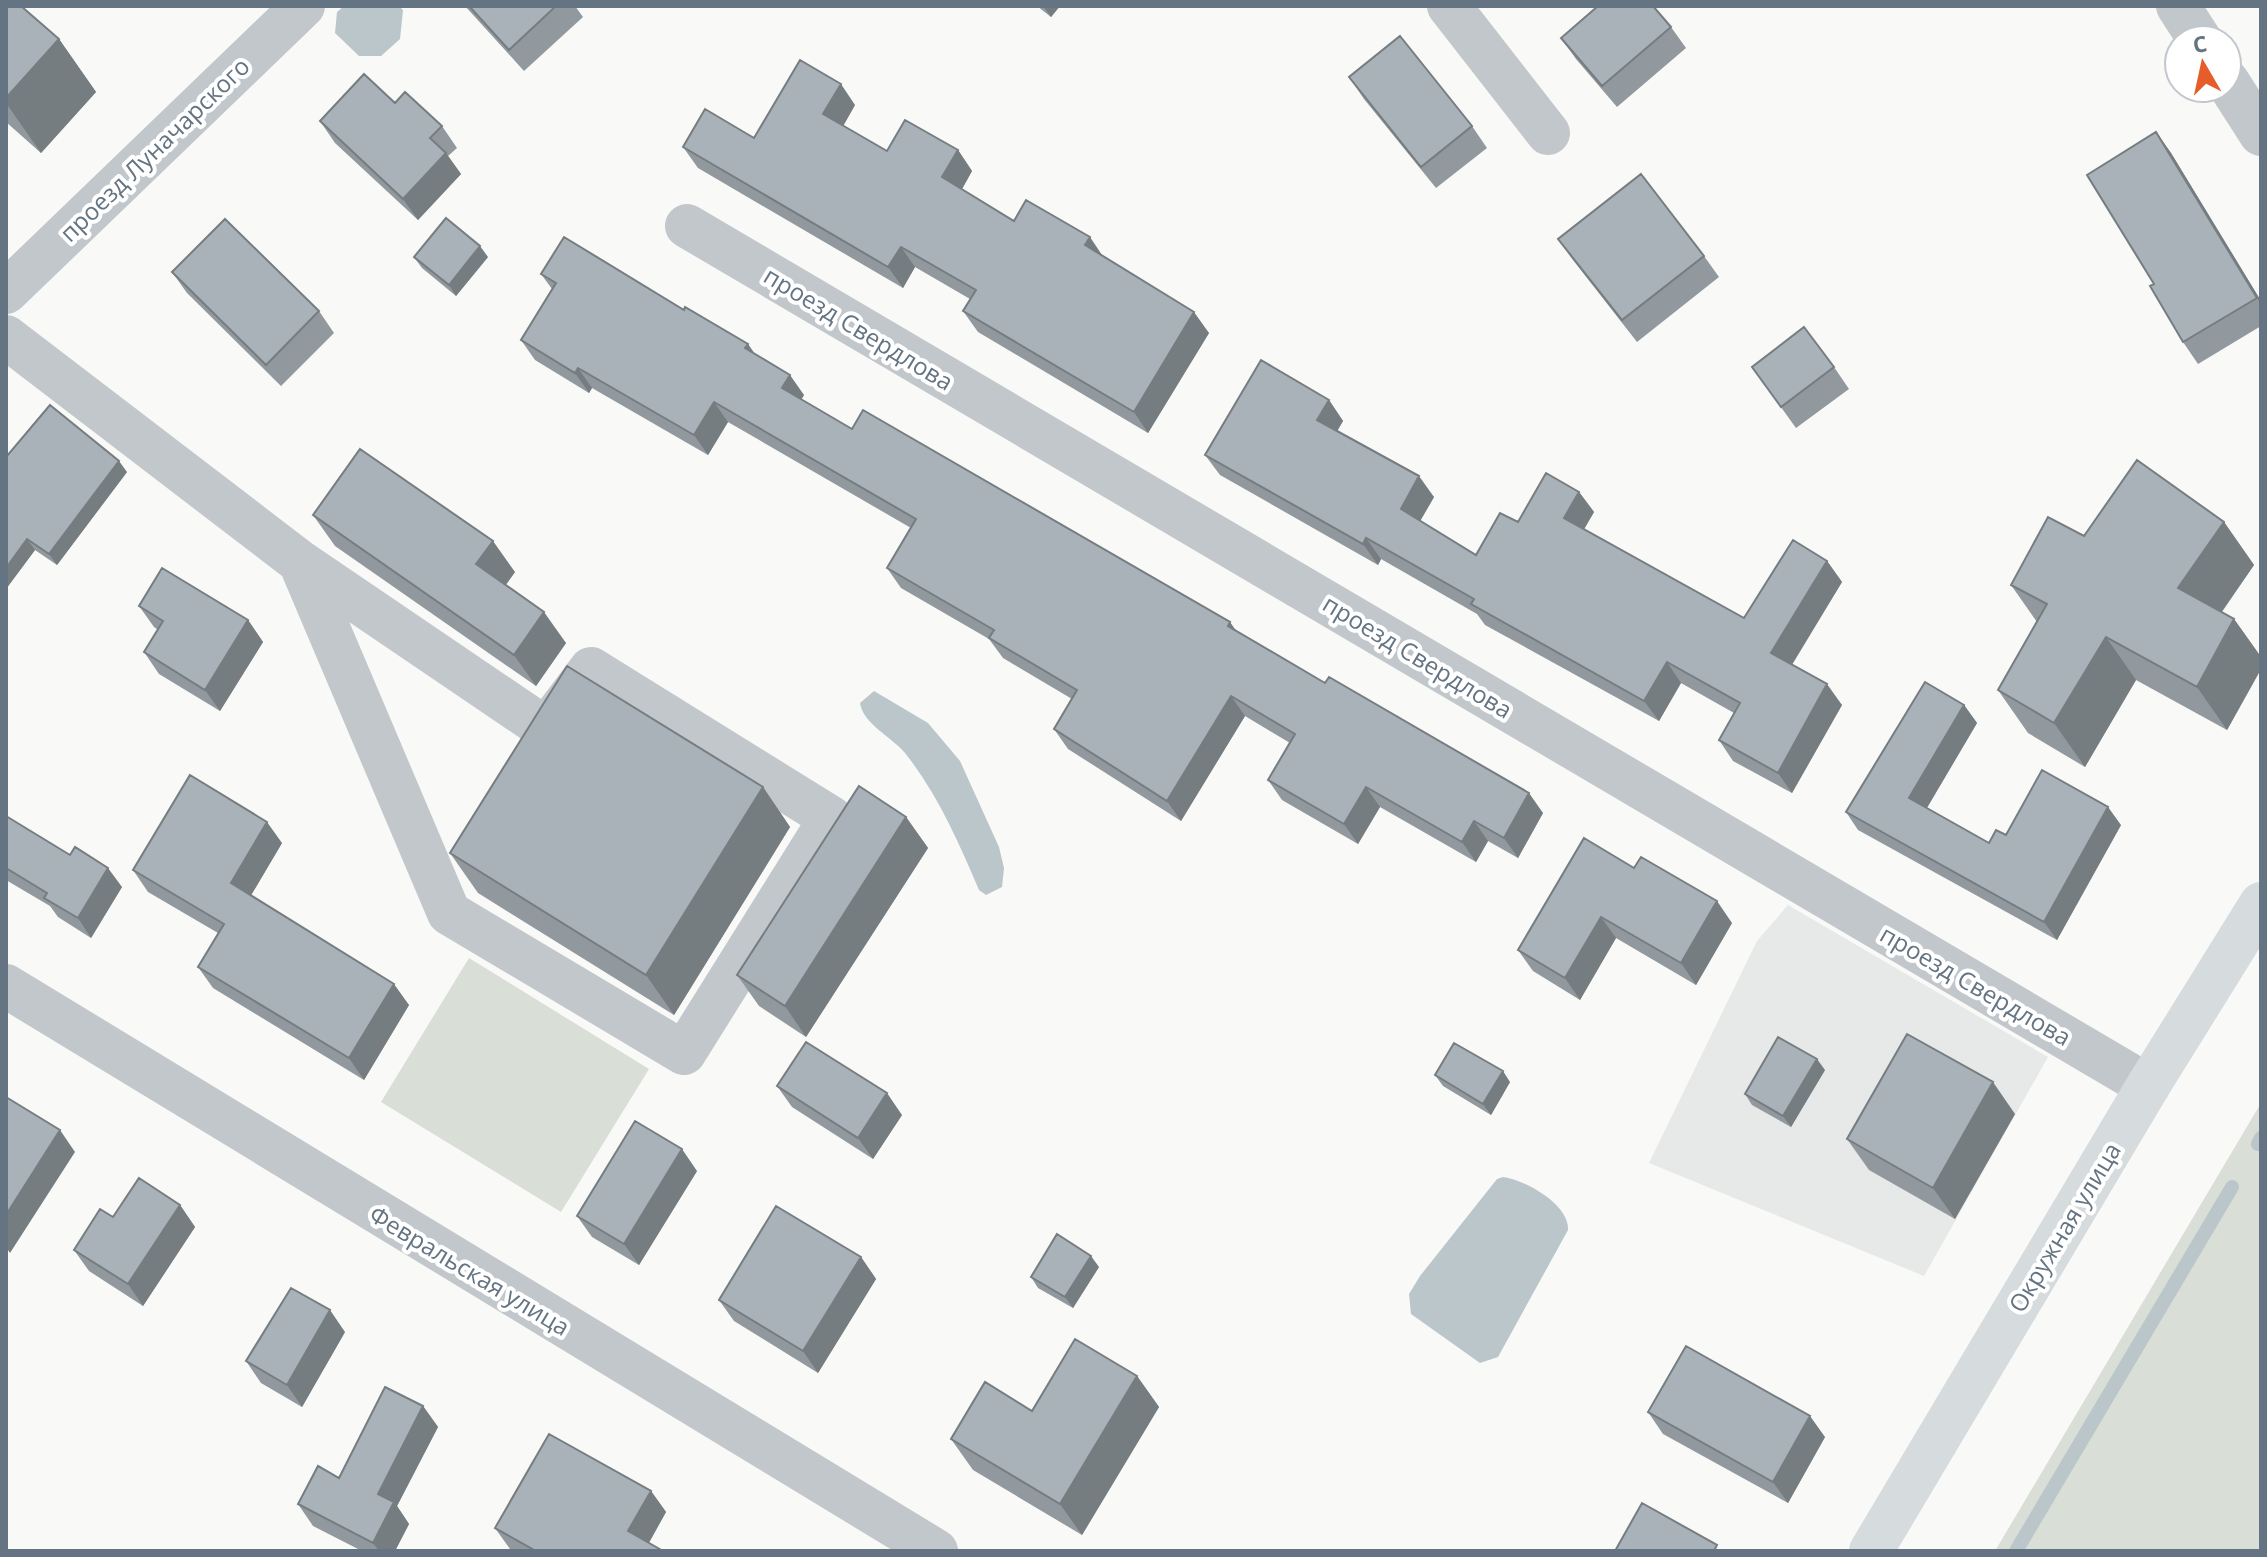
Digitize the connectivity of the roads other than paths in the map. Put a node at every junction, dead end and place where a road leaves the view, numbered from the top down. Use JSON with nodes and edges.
{"nodes":[{"id":1,"x":303,"y":6,"type":"edge"},
{"id":2,"x":1449,"y":6,"type":"edge"},
{"id":3,"x":2178,"y":6,"type":"edge"},
{"id":4,"x":2190,"y":24,"type":"edge"},
{"id":5,"x":2242,"y":104,"type":"edge"},
{"id":6,"x":1548,"y":133,"type":"dead end"},
{"id":7,"x":2261,"y":134,"type":"edge"},
{"id":8,"x":687,"y":226,"type":"dead end"},
{"id":9,"x":6,"y":292,"type":"edge"},
{"id":10,"x":6,"y":337,"type":"edge"},
{"id":11,"x":300,"y":562,"type":"junction"},
{"id":12,"x":2261,"y":904,"type":"edge"},
{"id":13,"x":6,"y":986,"type":"edge"},
{"id":14,"x":2148,"y":1086,"type":"junction"},
{"id":15,"x":936,"y":1551,"type":"edge"},
{"id":16,"x":1871,"y":1551,"type":"edge"}],
"edges":[{"from":1,"to":9,"type":"street","name":"проезд Луначарского"},
{"from":2,"to":6,"type":"street"},
{"from":3,"to":4,"type":"street"},
{"from":5,"to":7,"type":"street"},
{"from":8,"to":14,"type":"street","name":"проезд Свердлова"},
{"from":10,"to":11,"type":"street"},
{"from":11,"to":11,"type":"street"},
{"from":12,"to":14,"type":"main road","name":"Окружная улица"},
{"from":13,"to":15,"type":"street","name":"Февральская улица"},
{"from":14,"to":16,"type":"main road","name":"Окружная улица"}]}
